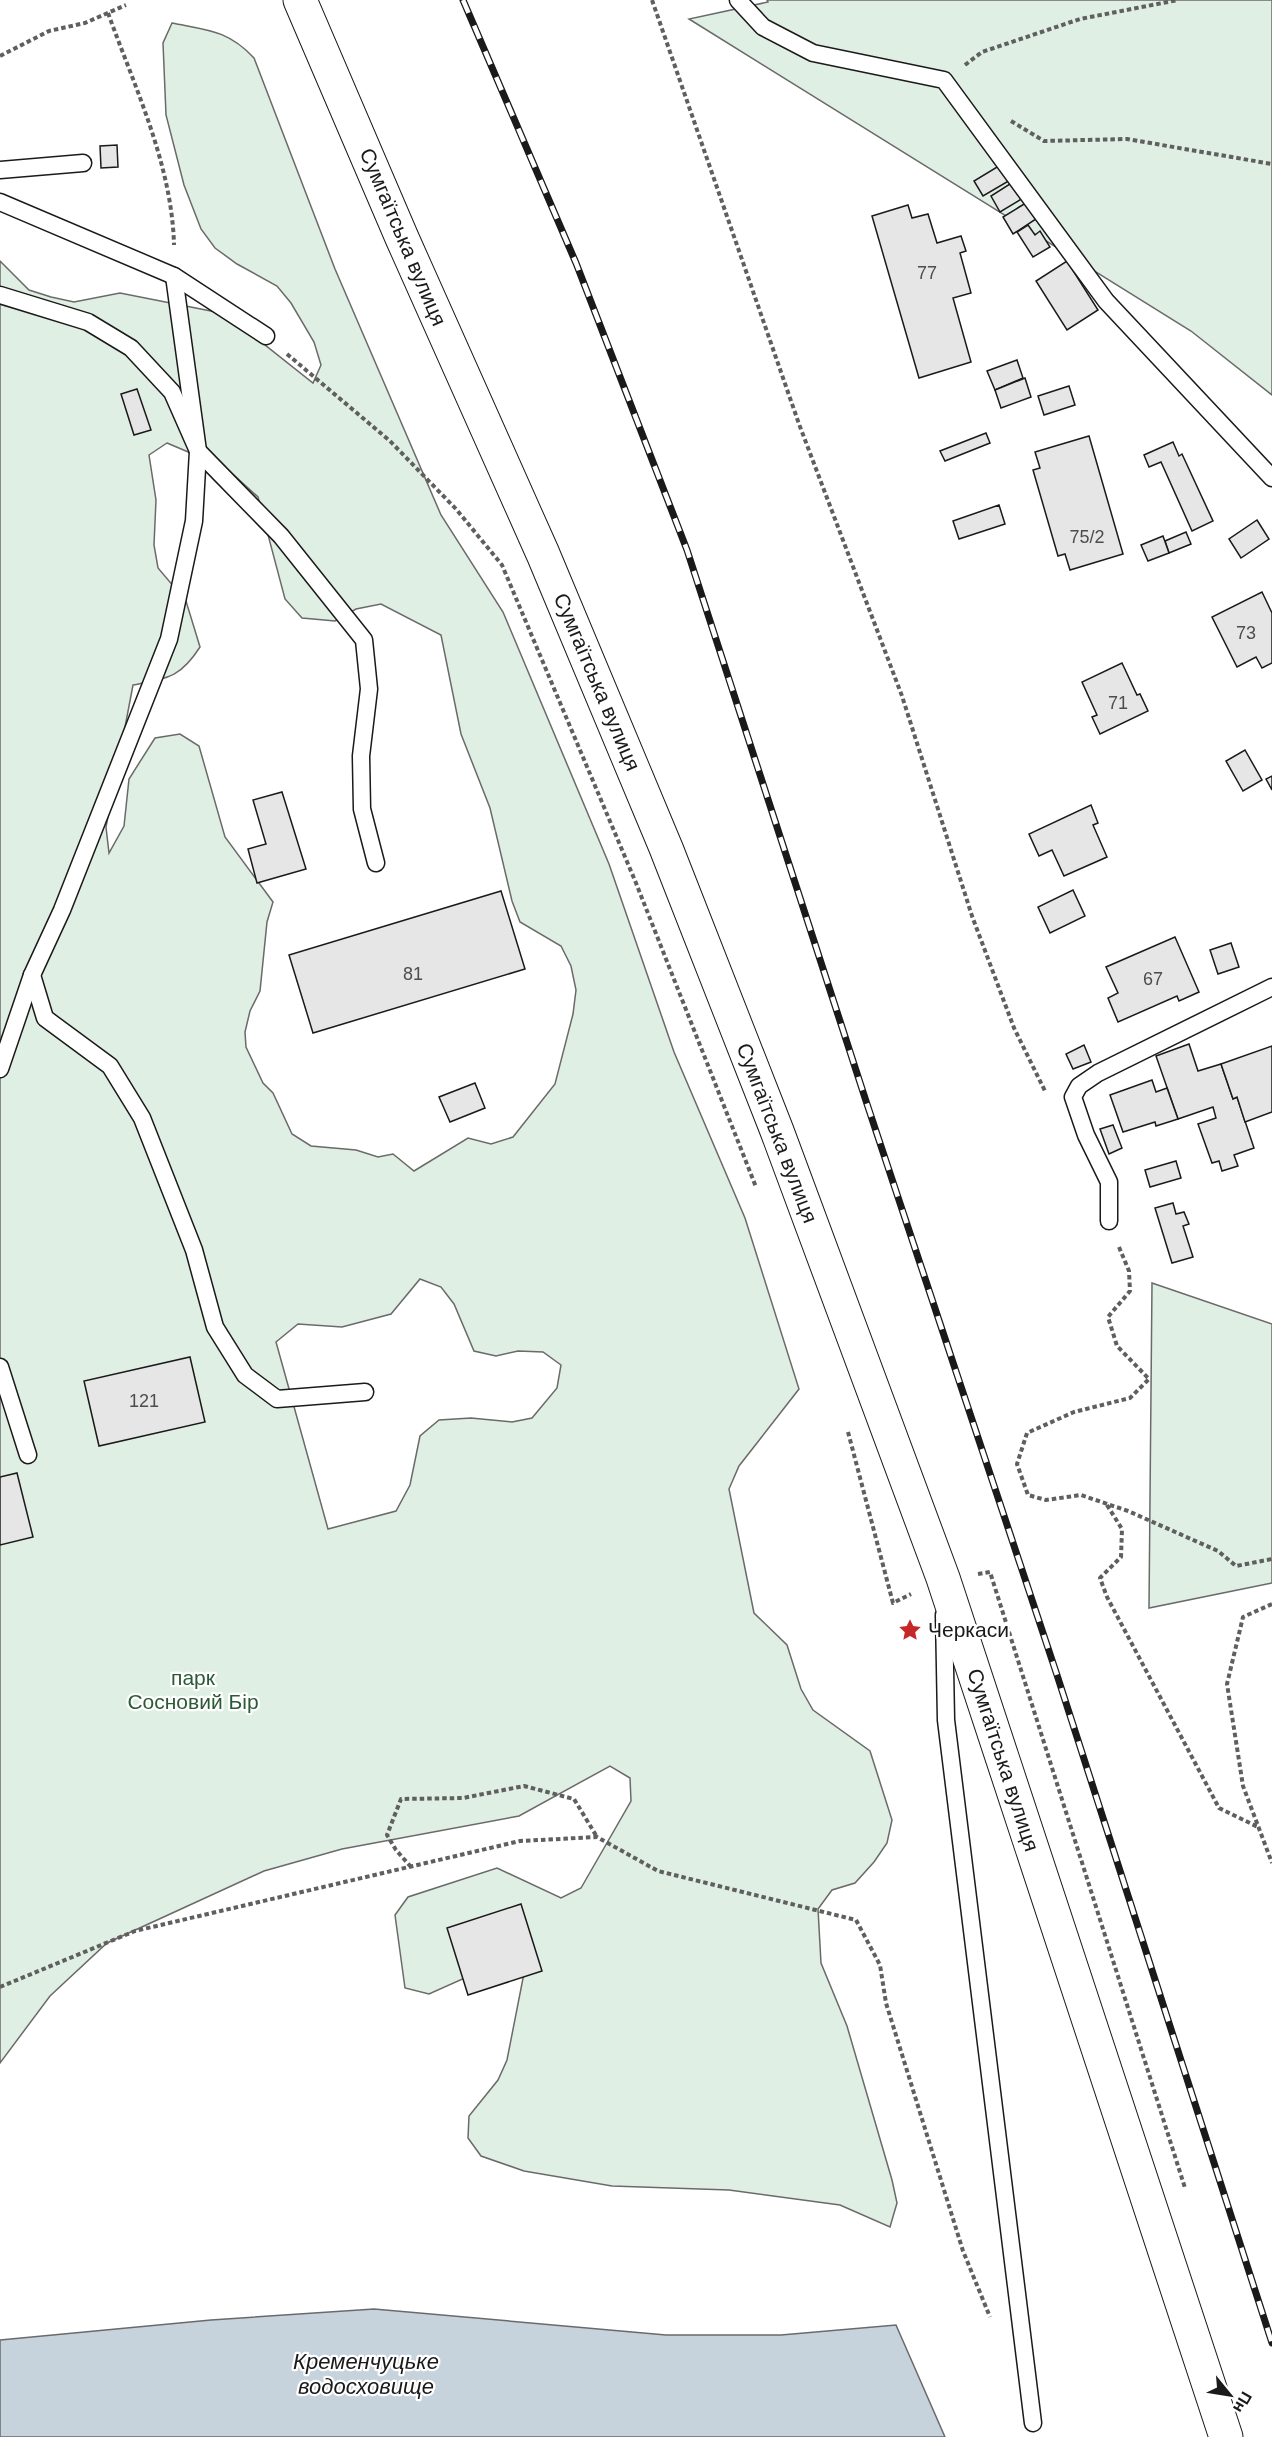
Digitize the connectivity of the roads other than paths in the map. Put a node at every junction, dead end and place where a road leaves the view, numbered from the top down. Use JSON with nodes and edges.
{"nodes":[{"id":1,"x":300,"y":0,"type":"edge"},
{"id":2,"x":738,"y":0,"type":"edge"},
{"id":3,"x":83,"y":163,"type":"dead end"},
{"id":4,"x":0,"y":170,"type":"edge"},
{"id":5,"x":0,"y":202,"type":"edge"},
{"id":6,"x":174,"y":276,"type":"junction"},
{"id":7,"x":0,"y":295,"type":"edge"},
{"id":8,"x":266,"y":336,"type":"road end"},
{"id":9,"x":198,"y":451,"type":"junction"},
{"id":10,"x":1272,"y":478,"type":"edge"},
{"id":11,"x":376,"y":863,"type":"dead end"},
{"id":12,"x":32,"y":975,"type":"junction"},
{"id":13,"x":1272,"y":987,"type":"edge"},
{"id":14,"x":0,"y":1069,"type":"edge"},
{"id":15,"x":1109,"y":1221,"type":"road end"},
{"id":16,"x":0,"y":1367,"type":"edge"},
{"id":17,"x":365,"y":1392,"type":"dead end"},
{"id":18,"x":28,"y":1455,"type":"dead end"},
{"id":19,"x":943,"y":1578,"type":"junction"},
{"id":20,"x":1033,"y":2423,"type":"dead end"},
{"id":21,"x":1226,"y":2437,"type":"edge"}],
"edges":[{"from":1,"to":19,"type":"main road","name":"Сумгаїтська вулиця"},
{"from":2,"to":10,"type":"lane"},
{"from":3,"to":4,"type":"lane"},
{"from":5,"to":6,"type":"lane"},
{"from":6,"to":8,"type":"lane"},
{"from":6,"to":9,"type":"lane"},
{"from":7,"to":9,"type":"lane"},
{"from":9,"to":11,"type":"lane"},
{"from":9,"to":12,"type":"lane"},
{"from":12,"to":14,"type":"lane"},
{"from":12,"to":17,"type":"lane"},
{"from":13,"to":15,"type":"lane"},
{"from":16,"to":18,"type":"lane"},
{"from":19,"to":20,"type":"lane"},
{"from":19,"to":21,"type":"main road","name":"Сумгаїтська вулиця"}]}
